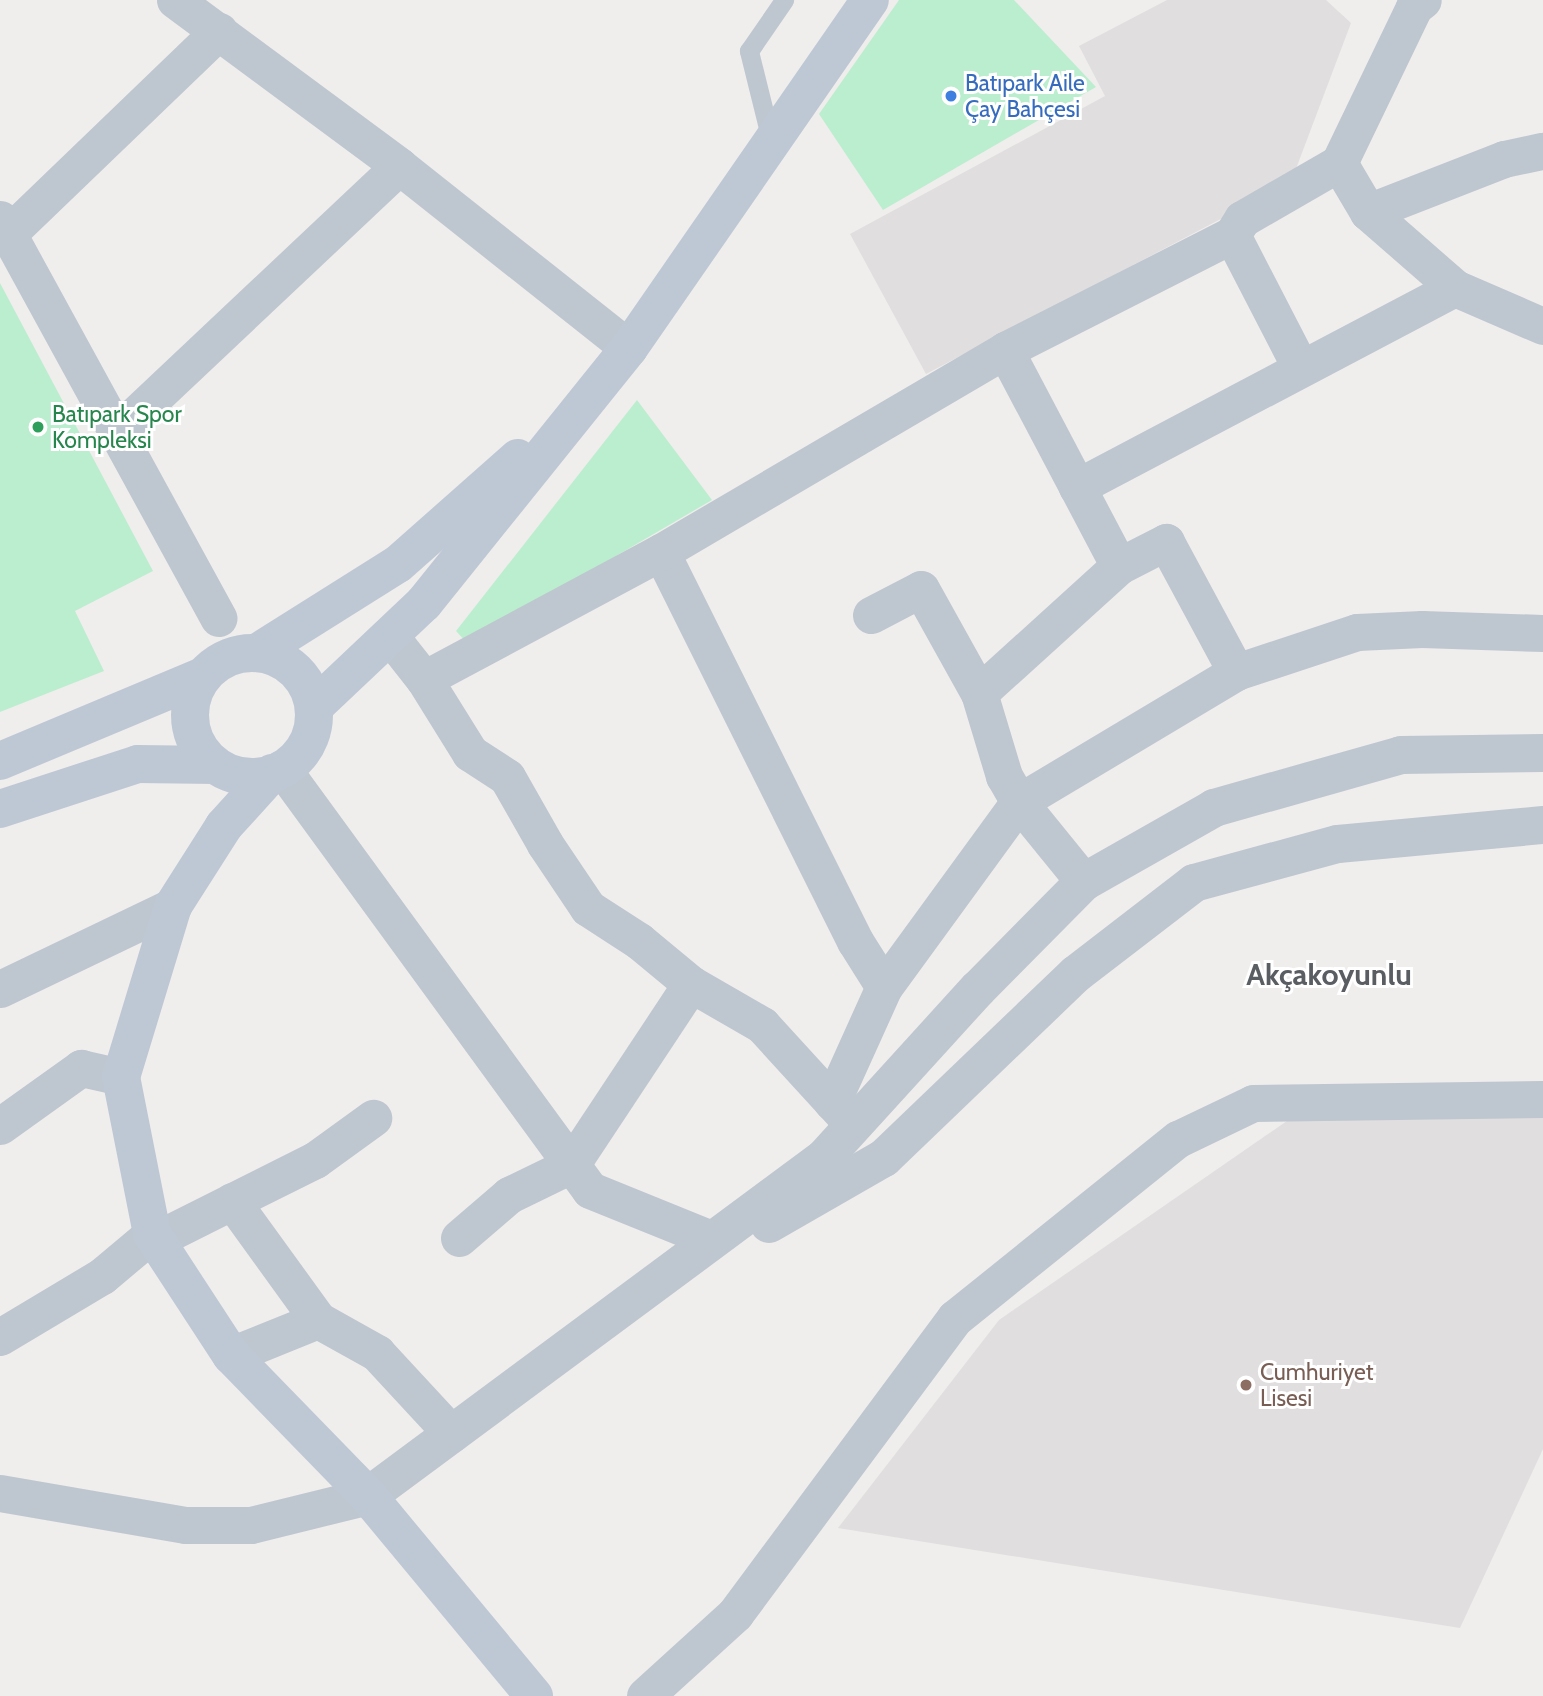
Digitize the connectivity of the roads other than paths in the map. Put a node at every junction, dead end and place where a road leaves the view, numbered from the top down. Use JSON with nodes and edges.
{"nodes":[{"id":1,"x":176,"y":0,"type":"edge"},
{"id":2,"x":784,"y":0,"type":"edge"},
{"id":3,"x":870,"y":0,"type":"edge"},
{"id":4,"x":1423,"y":0,"type":"edge"},
{"id":5,"x":219,"y":32,"type":"junction"},
{"id":6,"x":771,"y":140,"type":"junction"},
{"id":7,"x":1543,"y":151,"type":"edge"},
{"id":8,"x":1339,"y":163,"type":"junction"},
{"id":9,"x":399,"y":166,"type":"junction"},
{"id":10,"x":1368,"y":212,"type":"junction"},
{"id":11,"x":4,"y":226,"type":"edge"},
{"id":12,"x":1237,"y":227,"type":"junction"},
{"id":13,"x":1262,"y":255,"type":"dead end"},
{"id":14,"x":1455,"y":288,"type":"junction"},
{"id":15,"x":1543,"y":326,"type":"edge"},
{"id":16,"x":629,"y":348,"type":"junction"},
{"id":17,"x":1005,"y":350,"type":"junction"},
{"id":18,"x":1300,"y":367,"type":"junction"},
{"id":19,"x":116,"y":433,"type":"junction"},
{"id":20,"x":1077,"y":487,"type":"junction"},
{"id":21,"x":661,"y":552,"type":"junction"},
{"id":22,"x":1119,"y":566,"type":"junction"},
{"id":23,"x":871,"y":615,"type":"dead end"},
{"id":24,"x":218,"y":618,"type":"dead end"},
{"id":25,"x":1543,"y":633,"type":"edge"},
{"id":26,"x":390,"y":636,"type":"junction"},
{"id":27,"x":258,"y":652,"type":"junction"},
{"id":28,"x":1236,"y":672,"type":"junction"},
{"id":29,"x":203,"y":676,"type":"junction"},
{"id":30,"x":424,"y":679,"type":"junction"},
{"id":31,"x":979,"y":693,"type":"junction"},
{"id":32,"x":314,"y":707,"type":"junction"},
{"id":33,"x":1543,"y":753,"type":"edge"},
{"id":34,"x":0,"y":761,"type":"edge"},
{"id":35,"x":215,"y":765,"type":"junction"},
{"id":36,"x":277,"y":771,"type":"junction"},
{"id":37,"x":1019,"y":802,"type":"junction"},
{"id":38,"x":0,"y":809,"type":"edge"},
{"id":39,"x":1543,"y":825,"type":"edge"},
{"id":40,"x":1084,"y":882,"type":"junction"},
{"id":41,"x":173,"y":906,"type":"junction"},
{"id":42,"x":691,"y":984,"type":"junction"},
{"id":43,"x":884,"y":986,"type":"junction"},
{"id":44,"x":0,"y":989,"type":"edge"},
{"id":45,"x":121,"y":1077,"type":"junction"},
{"id":46,"x":1543,"y":1099,"type":"edge"},
{"id":47,"x":843,"y":1114,"type":"junction"},
{"id":48,"x":373,"y":1118,"type":"dead end"},
{"id":49,"x":0,"y":1126,"type":"edge"},
{"id":50,"x":571,"y":1164,"type":"junction"},
{"id":51,"x":232,"y":1202,"type":"junction"},
{"id":52,"x":153,"y":1237,"type":"junction"},
{"id":53,"x":459,"y":1238,"type":"dead end"},
{"id":54,"x":711,"y":1239,"type":"junction"},
{"id":55,"x":633,"y":1301,"type":"junction"},
{"id":56,"x":317,"y":1320,"type":"junction"},
{"id":57,"x":0,"y":1337,"type":"edge"},
{"id":58,"x":230,"y":1355,"type":"junction"},
{"id":59,"x":452,"y":1434,"type":"junction"},
{"id":60,"x":0,"y":1493,"type":"edge"},
{"id":61,"x":368,"y":1496,"type":"junction"},
{"id":62,"x":534,"y":1696,"type":"edge"},
{"id":63,"x":645,"y":1696,"type":"edge"}],
"edges":[{"from":1,"to":5,"type":"street"},
{"from":2,"to":6,"type":"lane"},
{"from":3,"to":6,"type":"main road"},
{"from":4,"to":8,"type":"street"},
{"from":5,"to":9,"type":"street"},
{"from":5,"to":11,"type":"street"},
{"from":6,"to":16,"type":"main road"},
{"from":7,"to":10,"type":"street"},
{"from":8,"to":10,"type":"street"},
{"from":8,"to":12,"type":"street"},
{"from":9,"to":16,"type":"street"},
{"from":9,"to":19,"type":"street"},
{"from":10,"to":14,"type":"street"},
{"from":11,"to":19,"type":"street"},
{"from":12,"to":13,"type":"lane"},
{"from":12,"to":17,"type":"street"},
{"from":12,"to":18,"type":"street"},
{"from":14,"to":15,"type":"street"},
{"from":14,"to":18,"type":"street"},
{"from":16,"to":26,"type":"main road"},
{"from":16,"to":27,"type":"main road"},
{"from":17,"to":20,"type":"street"},
{"from":17,"to":21,"type":"street"},
{"from":18,"to":20,"type":"street"},
{"from":19,"to":24,"type":"street"},
{"from":20,"to":22,"type":"street"},
{"from":21,"to":30,"type":"street"},
{"from":21,"to":43,"type":"street"},
{"from":22,"to":28,"type":"street"},
{"from":22,"to":31,"type":"street"},
{"from":23,"to":31,"type":"street"},
{"from":25,"to":28,"type":"street"},
{"from":26,"to":30,"type":"street"},
{"from":26,"to":32,"type":"main road"},
{"from":27,"to":29,"type":"main road"},
{"from":27,"to":32,"type":"main road"},
{"from":28,"to":37,"type":"street"},
{"from":29,"to":34,"type":"main road"},
{"from":29,"to":35,"type":"main road"},
{"from":30,"to":42,"type":"street"},
{"from":31,"to":37,"type":"street"},
{"from":32,"to":36,"type":"main road"},
{"from":33,"to":40,"type":"street"},
{"from":35,"to":36,"type":"main road"},
{"from":35,"to":38,"type":"main road"},
{"from":36,"to":41,"type":"main road"},
{"from":36,"to":50,"type":"street"},
{"from":37,"to":40,"type":"street"},
{"from":37,"to":43,"type":"street"},
{"from":39,"to":55,"type":"street"},
{"from":40,"to":47,"type":"street"},
{"from":41,"to":44,"type":"street"},
{"from":41,"to":45,"type":"main road"},
{"from":42,"to":47,"type":"street"},
{"from":42,"to":50,"type":"street"},
{"from":43,"to":47,"type":"street"},
{"from":45,"to":49,"type":"street"},
{"from":45,"to":52,"type":"main road"},
{"from":46,"to":63,"type":"street"},
{"from":47,"to":54,"type":"street"},
{"from":48,"to":51,"type":"street"},
{"from":50,"to":53,"type":"street"},
{"from":50,"to":54,"type":"street"},
{"from":51,"to":52,"type":"street"},
{"from":51,"to":56,"type":"street"},
{"from":52,"to":57,"type":"street"},
{"from":52,"to":58,"type":"main road"},
{"from":54,"to":55,"type":"street"},
{"from":55,"to":59,"type":"street"},
{"from":56,"to":58,"type":"street"},
{"from":56,"to":59,"type":"street"},
{"from":58,"to":61,"type":"main road"},
{"from":59,"to":61,"type":"street"},
{"from":60,"to":61,"type":"street"},
{"from":61,"to":62,"type":"main road"}]}
